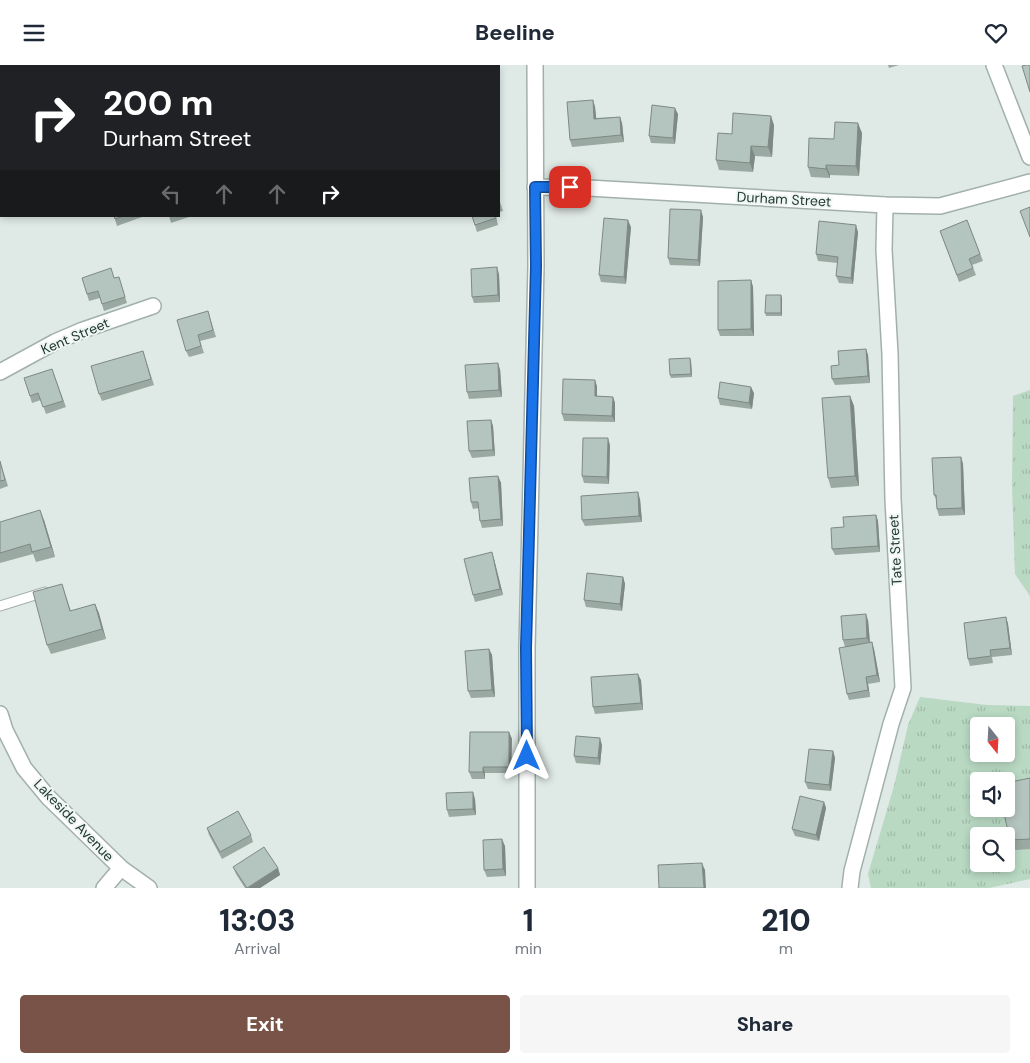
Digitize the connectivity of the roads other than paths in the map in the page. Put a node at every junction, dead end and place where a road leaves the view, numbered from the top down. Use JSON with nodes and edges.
{"nodes":[{"id":1,"x":535,"y":65,"type":"edge"},
{"id":2,"x":994,"y":65,"type":"edge"},
{"id":3,"x":1030,"y":157,"type":"edge"},
{"id":4,"x":1030,"y":182,"type":"edge"},
{"id":5,"x":535,"y":187,"type":"junction"},
{"id":6,"x":885,"y":205,"type":"junction"},
{"id":7,"x":153,"y":306,"type":"dead end"},
{"id":8,"x":0,"y":372,"type":"edge"},
{"id":9,"x":51,"y":590,"type":"edge"},
{"id":10,"x":0,"y":606,"type":"edge"},
{"id":11,"x":0,"y":714,"type":"edge"},
{"id":12,"x":121,"y":868,"type":"junction"},
{"id":13,"x":104,"y":888,"type":"edge"},
{"id":14,"x":149,"y":888,"type":"edge"},
{"id":15,"x":528,"y":888,"type":"edge"},
{"id":16,"x":850,"y":888,"type":"edge"}],
"edges":[{"from":1,"to":5,"type":"street"},
{"from":2,"to":3,"type":"street"},
{"from":4,"to":6,"type":"street","name":"Durham Street"},
{"from":5,"to":6,"type":"street","name":"Durham Street"},
{"from":5,"to":15,"type":"street"},
{"from":6,"to":16,"type":"street","name":"Tate Street"},
{"from":7,"to":8,"type":"street","name":"Kent Street"},
{"from":9,"to":10,"type":"lane"},
{"from":11,"to":12,"type":"street","name":"Lakeside Avenue"},
{"from":12,"to":13,"type":"street"},
{"from":12,"to":14,"type":"street","name":"Lakeside Avenue"}]}
